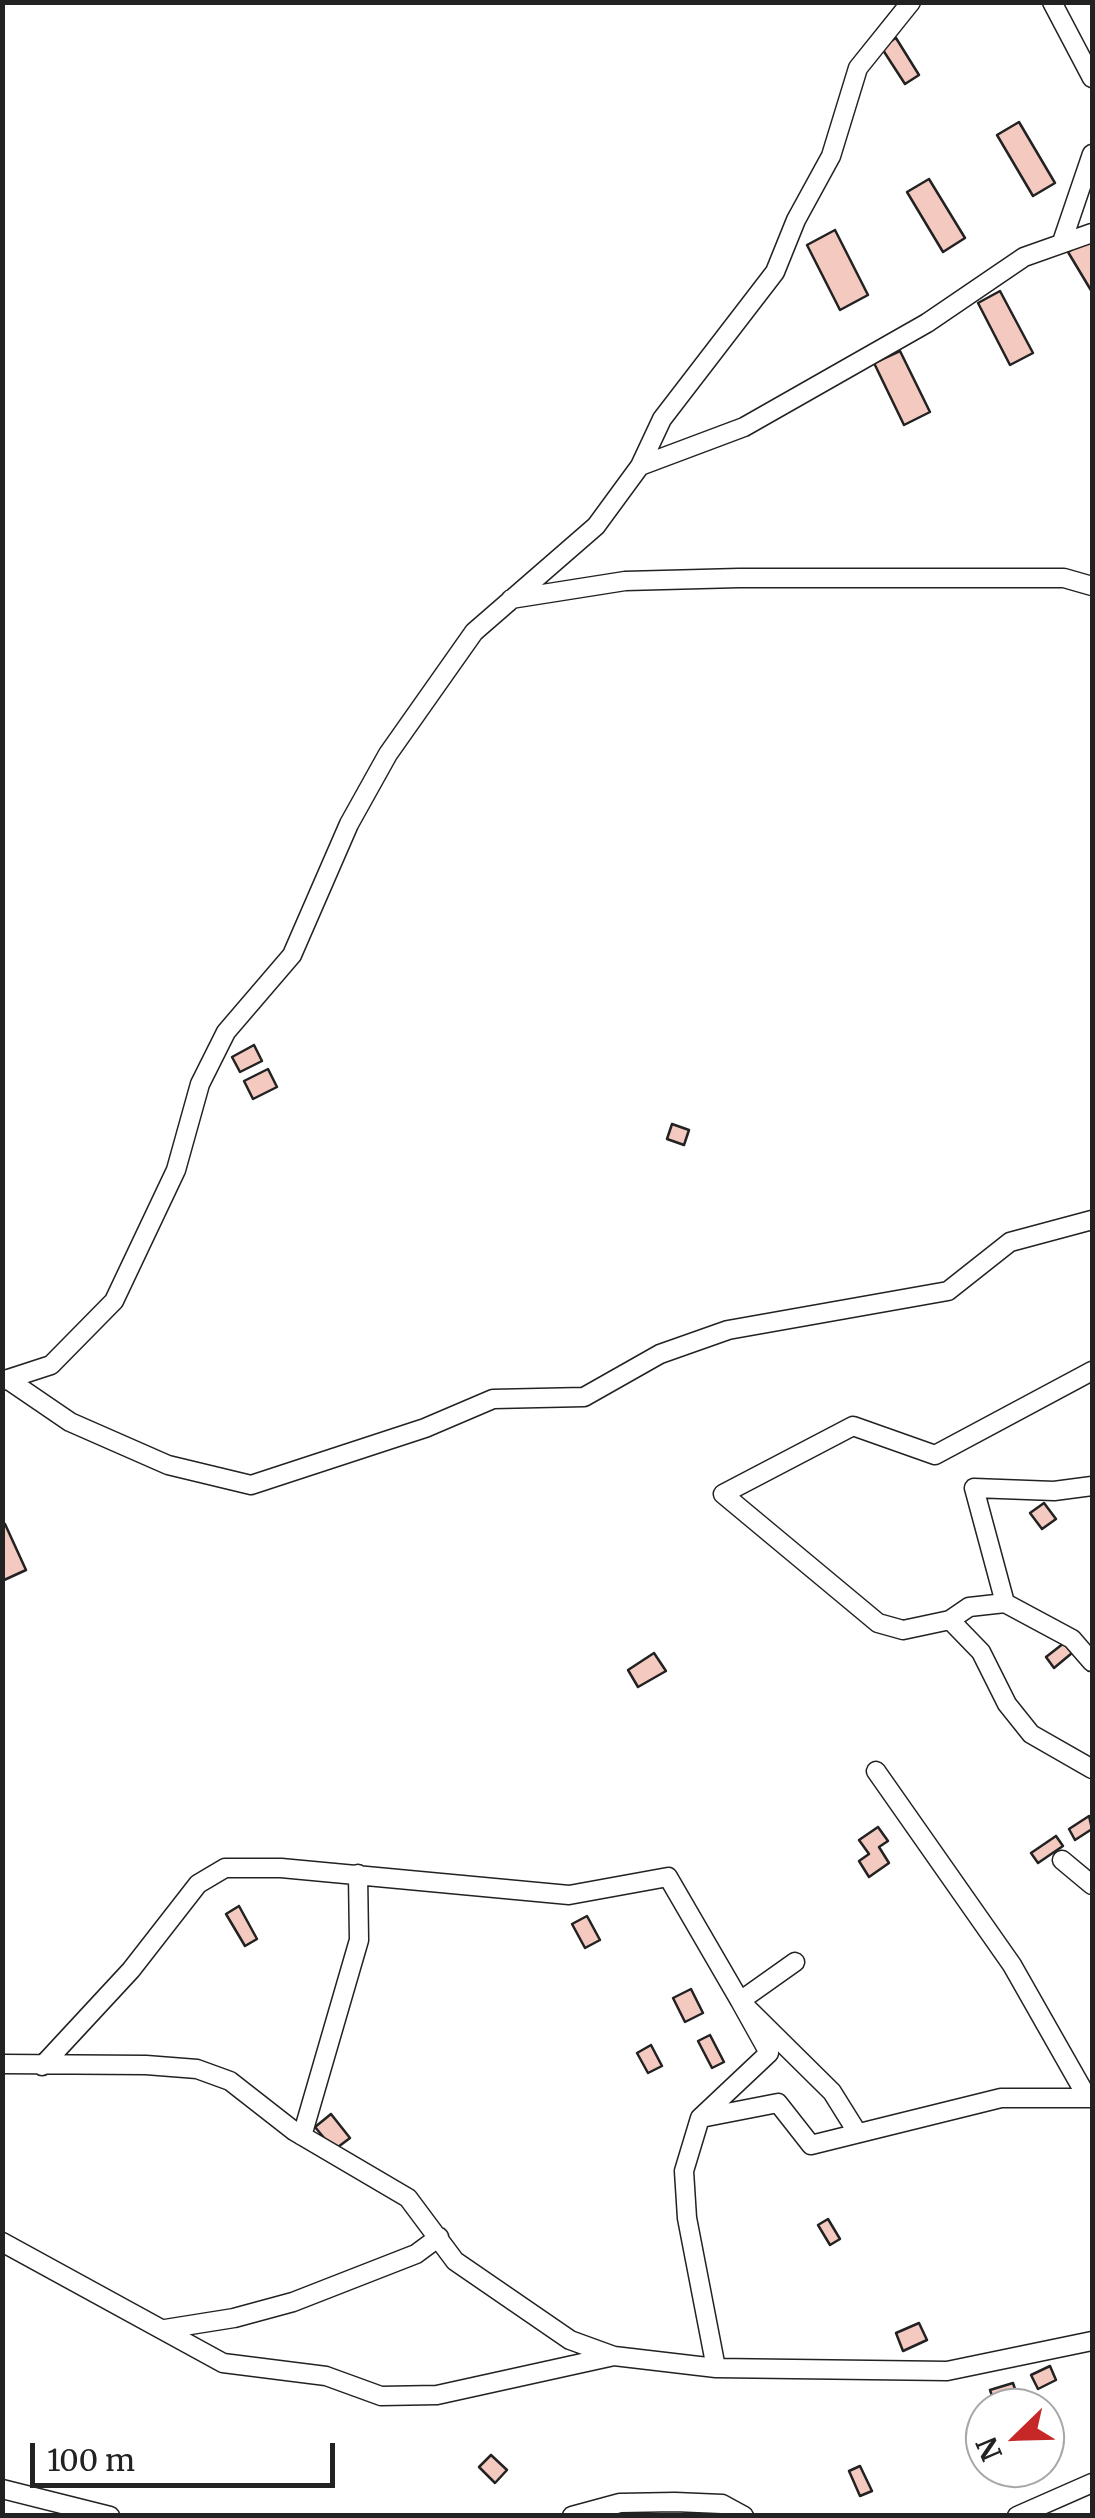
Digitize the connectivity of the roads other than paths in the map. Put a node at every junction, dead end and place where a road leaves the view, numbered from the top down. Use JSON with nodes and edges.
{"nodes":[{"id":1,"x":911,"y":2,"type":"edge"},
{"id":2,"x":1052,"y":2,"type":"edge"},
{"id":3,"x":1092,"y":78,"type":"edge"},
{"id":4,"x":1092,"y":154,"type":"edge"},
{"id":5,"x":1092,"y":233,"type":"edge"},
{"id":6,"x":1062,"y":242,"type":"junction"},
{"id":7,"x":640,"y":466,"type":"junction"},
{"id":8,"x":1092,"y":586,"type":"edge"},
{"id":9,"x":505,"y":600,"type":"junction"},
{"id":10,"x":1092,"y":1220,"type":"edge"},
{"id":11,"x":1092,"y":1371,"type":"edge"},
{"id":12,"x":5,"y":1380,"type":"edge"},
{"id":13,"x":1092,"y":1486,"type":"edge"},
{"id":14,"x":1005,"y":1603,"type":"junction"},
{"id":15,"x":950,"y":1620,"type":"junction"},
{"id":16,"x":1092,"y":1662,"type":"edge"},
{"id":17,"x":1092,"y":1769,"type":"edge"},
{"id":18,"x":876,"y":1771,"type":"dead end"},
{"id":19,"x":1062,"y":1860,"type":"dead end"},
{"id":20,"x":358,"y":1874,"type":"junction"},
{"id":21,"x":1092,"y":1886,"type":"edge"},
{"id":22,"x":795,"y":1962,"type":"dead end"},
{"id":23,"x":740,"y":2001,"type":"junction"},
{"id":24,"x":2,"y":2064,"type":"edge"},
{"id":25,"x":42,"y":2066,"type":"junction"},
{"id":26,"x":1090,"y":2098,"type":"edge"},
{"id":27,"x":700,"y":2118,"type":"junction"},
{"id":28,"x":856,"y":2132,"type":"junction"},
{"id":29,"x":302,"y":2136,"type":"junction"},
{"id":30,"x":438,"y":2237,"type":"junction"},
{"id":31,"x":2,"y":2242,"type":"edge"},
{"id":32,"x":165,"y":2329,"type":"junction"},
{"id":33,"x":1092,"y":2341,"type":"edge"},
{"id":34,"x":614,"y":2356,"type":"junction"},
{"id":35,"x":716,"y":2368,"type":"junction"},
{"id":36,"x":1092,"y":2482,"type":"edge"},
{"id":37,"x":2,"y":2489,"type":"edge"},
{"id":38,"x":110,"y":2516,"type":"edge"},
{"id":39,"x":572,"y":2516,"type":"edge"},
{"id":40,"x":744,"y":2516,"type":"edge"},
{"id":41,"x":1017,"y":2516,"type":"edge"}],
"edges":[{"from":1,"to":7,"type":"street"},
{"from":2,"to":3,"type":"street"},
{"from":4,"to":6,"type":"street"},
{"from":5,"to":6,"type":"street"},
{"from":6,"to":7,"type":"street"},
{"from":7,"to":9,"type":"street"},
{"from":8,"to":9,"type":"street"},
{"from":9,"to":12,"type":"street"},
{"from":10,"to":12,"type":"street"},
{"from":11,"to":15,"type":"street"},
{"from":13,"to":14,"type":"street"},
{"from":14,"to":15,"type":"street"},
{"from":14,"to":16,"type":"street"},
{"from":15,"to":17,"type":"street"},
{"from":18,"to":26,"type":"street"},
{"from":19,"to":21,"type":"street"},
{"from":20,"to":23,"type":"street"},
{"from":20,"to":25,"type":"street"},
{"from":20,"to":29,"type":"street"},
{"from":22,"to":23,"type":"street"},
{"from":23,"to":27,"type":"street"},
{"from":23,"to":28,"type":"street"},
{"from":24,"to":25,"type":"street"},
{"from":25,"to":29,"type":"street"},
{"from":26,"to":28,"type":"street"},
{"from":27,"to":28,"type":"street"},
{"from":27,"to":35,"type":"street"},
{"from":29,"to":30,"type":"street"},
{"from":30,"to":32,"type":"street"},
{"from":30,"to":34,"type":"street"},
{"from":31,"to":32,"type":"street"},
{"from":32,"to":34,"type":"street"},
{"from":33,"to":35,"type":"street"},
{"from":34,"to":35,"type":"street"},
{"from":36,"to":41,"type":"street"},
{"from":37,"to":38,"type":"street"},
{"from":39,"to":40,"type":"street"}]}
